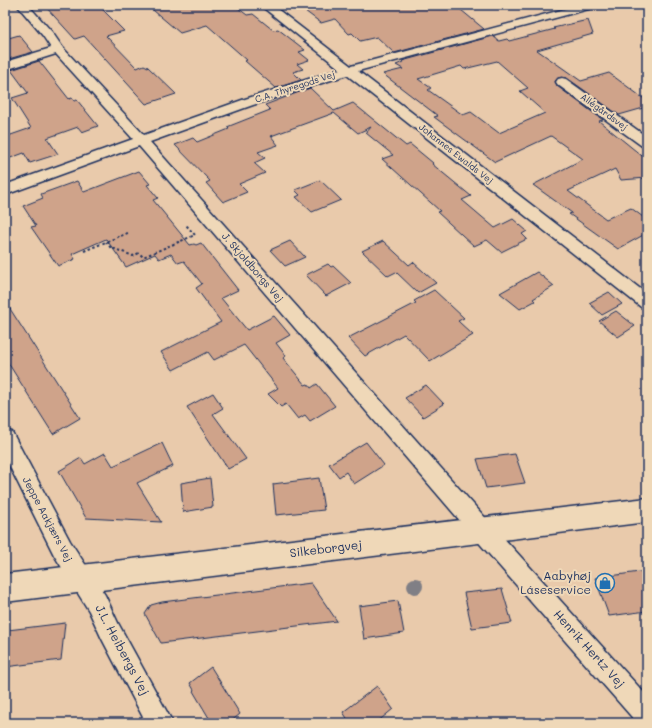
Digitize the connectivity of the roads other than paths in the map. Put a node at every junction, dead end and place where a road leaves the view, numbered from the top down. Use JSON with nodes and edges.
{"nodes":[{"id":1,"x":22,"y":5,"type":"edge"},
{"id":2,"x":266,"y":5,"type":"edge"},
{"id":3,"x":592,"y":5,"type":"edge"},
{"id":4,"x":58,"y":50,"type":"junction"},
{"id":5,"x":5,"y":66,"type":"edge"},
{"id":6,"x":349,"y":70,"type":"junction"},
{"id":7,"x":562,"y":82,"type":"dead end"},
{"id":8,"x":142,"y":141,"type":"junction"},
{"id":9,"x":647,"y":143,"type":"edge"},
{"id":10,"x":5,"y":190,"type":"edge"},
{"id":11,"x":647,"y":303,"type":"edge"},
{"id":12,"x":5,"y":438,"type":"edge"},
{"id":13,"x":647,"y":510,"type":"edge"},
{"id":14,"x":482,"y":530,"type":"junction"},
{"id":15,"x":82,"y":578,"type":"junction"},
{"id":16,"x":5,"y":588,"type":"edge"},
{"id":17,"x":647,"y":715,"type":"edge"},
{"id":18,"x":160,"y":723,"type":"edge"}],
"edges":[{"from":1,"to":4,"type":"street","name":"J. Skjoldborgs Vej"},
{"from":2,"to":6,"type":"street","name":"Johannes Ewalds Vej"},
{"from":3,"to":6,"type":"street","name":"C.A. Thyregods Vej"},
{"from":4,"to":5,"type":"street"},
{"from":4,"to":8,"type":"street","name":"J. Skjoldborgs Vej"},
{"from":6,"to":8,"type":"street","name":"C.A. Thyregods Vej"},
{"from":6,"to":11,"type":"street","name":"Johannes Ewalds Vej"},
{"from":7,"to":9,"type":"street","name":"Allégårdsvej"},
{"from":8,"to":10,"type":"street","name":"C.A. Thyregods Vej"},
{"from":8,"to":14,"type":"street","name":"J. Skjoldborgs Vej"},
{"from":12,"to":15,"type":"street","name":"Jeppe Aakjærs Vej"},
{"from":13,"to":14,"type":"street","name":"Silkeborgvej"},
{"from":14,"to":15,"type":"street","name":"Silkeborgvej"},
{"from":14,"to":17,"type":"street","name":"Henrik Hertz Vej"},
{"from":15,"to":16,"type":"street","name":"Silkeborgvej"},
{"from":15,"to":18,"type":"street","name":"J.L. Heibergs Vej"}]}
